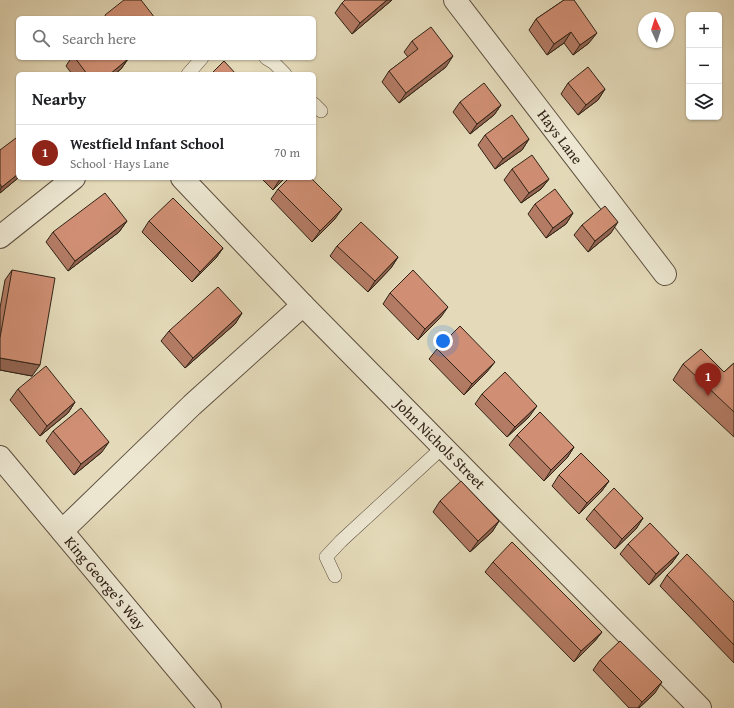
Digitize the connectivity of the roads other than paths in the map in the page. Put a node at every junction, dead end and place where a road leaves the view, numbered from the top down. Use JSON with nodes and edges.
{"nodes":[{"id":1,"x":455,"y":0,"type":"edge"},
{"id":2,"x":200,"y":60,"type":"edge"},
{"id":3,"x":269,"y":60,"type":"edge"},
{"id":4,"x":190,"y":72,"type":"edge"},
{"id":5,"x":283,"y":72,"type":"edge"},
{"id":6,"x":71,"y":180,"type":"edge"},
{"id":7,"x":184,"y":180,"type":"edge"},
{"id":8,"x":0,"y":237,"type":"edge"},
{"id":9,"x":665,"y":274,"type":"dead end"},
{"id":10,"x":303,"y":305,"type":"junction"},
{"id":11,"x":443,"y":447,"type":"junction"},
{"id":12,"x":0,"y":457,"type":"edge"},
{"id":13,"x":62,"y":531,"type":"junction"},
{"id":14,"x":335,"y":576,"type":"dead end"},
{"id":15,"x":210,"y":708,"type":"edge"},
{"id":16,"x":700,"y":708,"type":"edge"}],
"edges":[{"from":1,"to":9,"type":"street","name":"Hays Lane"},
{"from":2,"to":4,"type":"lane"},
{"from":3,"to":5,"type":"lane"},
{"from":6,"to":8,"type":"street"},
{"from":7,"to":10,"type":"street","name":"John Nichols Street"},
{"from":10,"to":11,"type":"street","name":"John Nichols Street"},
{"from":10,"to":13,"type":"street"},
{"from":11,"to":14,"type":"lane"},
{"from":11,"to":16,"type":"street","name":"John Nichols Street"},
{"from":12,"to":13,"type":"street","name":"King George's Way"},
{"from":13,"to":15,"type":"street","name":"King George's Way"}]}
